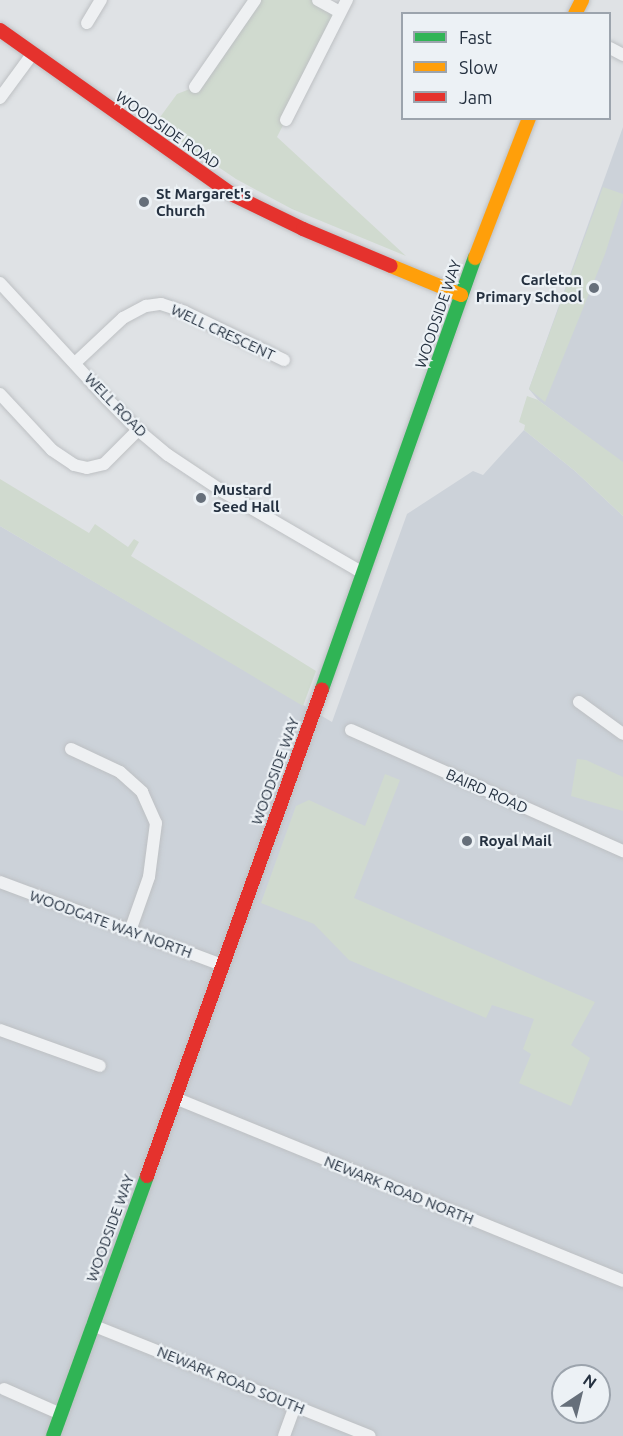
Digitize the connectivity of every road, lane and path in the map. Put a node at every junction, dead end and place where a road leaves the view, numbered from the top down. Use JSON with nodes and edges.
{"nodes":[{"id":1,"x":101,"y":0,"type":"edge"},
{"id":2,"x":255,"y":0,"type":"edge"},
{"id":3,"x":318,"y":0,"type":"edge"},
{"id":4,"x":347,"y":0,"type":"edge"},
{"id":5,"x":340,"y":12,"type":"junction"},
{"id":6,"x":87,"y":23,"type":"dead end"},
{"id":7,"x":0,"y":30,"type":"edge"},
{"id":8,"x":33,"y":53,"type":"junction"},
{"id":9,"x":195,"y":87,"type":"dead end"},
{"id":10,"x":0,"y":98,"type":"edge"},
{"id":11,"x":286,"y":120,"type":"dead end"},
{"id":12,"x":528,"y":120,"type":"edge"},
{"id":13,"x":0,"y":283,"type":"edge"},
{"id":14,"x":461,"y":295,"type":"junction"},
{"id":15,"x":284,"y":360,"type":"dead end"},
{"id":16,"x":75,"y":363,"type":"junction"},
{"id":17,"x":0,"y":394,"type":"edge"},
{"id":18,"x":138,"y":430,"type":"junction"},
{"id":19,"x":363,"y":573,"type":"junction"},
{"id":20,"x":579,"y":702,"type":"dead end"},
{"id":21,"x":351,"y":730,"type":"dead end"},
{"id":22,"x":623,"y":734,"type":"edge"},
{"id":23,"x":71,"y":749,"type":"dead end"},
{"id":24,"x":623,"y":851,"type":"edge"},
{"id":25,"x":1,"y":886,"type":"edge"},
{"id":26,"x":130,"y":931,"type":"junction"},
{"id":27,"x":222,"y":965,"type":"junction"},
{"id":28,"x":0,"y":1030,"type":"edge"},
{"id":29,"x":100,"y":1066,"type":"dead end"},
{"id":30,"x":175,"y":1098,"type":"junction"},
{"id":31,"x":623,"y":1281,"type":"edge"},
{"id":32,"x":92,"y":1324,"type":"junction"},
{"id":33,"x":4,"y":1389,"type":"dead end"},
{"id":34,"x":295,"y":1406,"type":"junction"},
{"id":35,"x":61,"y":1414,"type":"junction"},
{"id":36,"x":53,"y":1436,"type":"edge"},
{"id":37,"x":284,"y":1436,"type":"edge"},
{"id":38,"x":370,"y":1436,"type":"edge"}],
"edges":[{"from":1,"to":6,"type":"street"},
{"from":2,"to":9,"type":"street"},
{"from":3,"to":5,"type":"street"},
{"from":4,"to":5,"type":"street"},
{"from":5,"to":11,"type":"street"},
{"from":7,"to":8,"type":"street","name":"WOODSIDE ROAD"},
{"from":8,"to":10,"type":"street"},
{"from":8,"to":14,"type":"street","name":"WOODSIDE ROAD"},
{"from":12,"to":14,"type":"street","name":"WOODSIDE WAY"},
{"from":13,"to":16,"type":"street","name":"WELL ROAD"},
{"from":14,"to":19,"type":"street","name":"WOODSIDE WAY"},
{"from":15,"to":16,"type":"street","name":"WELL CRESCENT"},
{"from":16,"to":18,"type":"street","name":"WELL ROAD"},
{"from":17,"to":18,"type":"street"},
{"from":18,"to":19,"type":"street","name":"WELL ROAD"},
{"from":19,"to":27,"type":"street","name":"WOODSIDE WAY"},
{"from":20,"to":22,"type":"street"},
{"from":21,"to":24,"type":"street","name":"BAIRD ROAD"},
{"from":23,"to":26,"type":"street"},
{"from":25,"to":26,"type":"street","name":"WOODGATE WAY NORTH"},
{"from":26,"to":27,"type":"street","name":"WOODGATE WAY NORTH"},
{"from":27,"to":30,"type":"street","name":"WOODSIDE WAY"},
{"from":28,"to":29,"type":"street"},
{"from":30,"to":31,"type":"street","name":"NEWARK ROAD NORTH"},
{"from":30,"to":32,"type":"street","name":"WOODSIDE WAY"},
{"from":32,"to":34,"type":"street","name":"NEWARK ROAD SOUTH"},
{"from":32,"to":35,"type":"street","name":"WOODSIDE WAY"},
{"from":33,"to":35,"type":"street"},
{"from":34,"to":37,"type":"street"},
{"from":34,"to":38,"type":"street","name":"NEWARK ROAD SOUTH"},
{"from":35,"to":36,"type":"street","name":"WOODSIDE WAY"}]}
